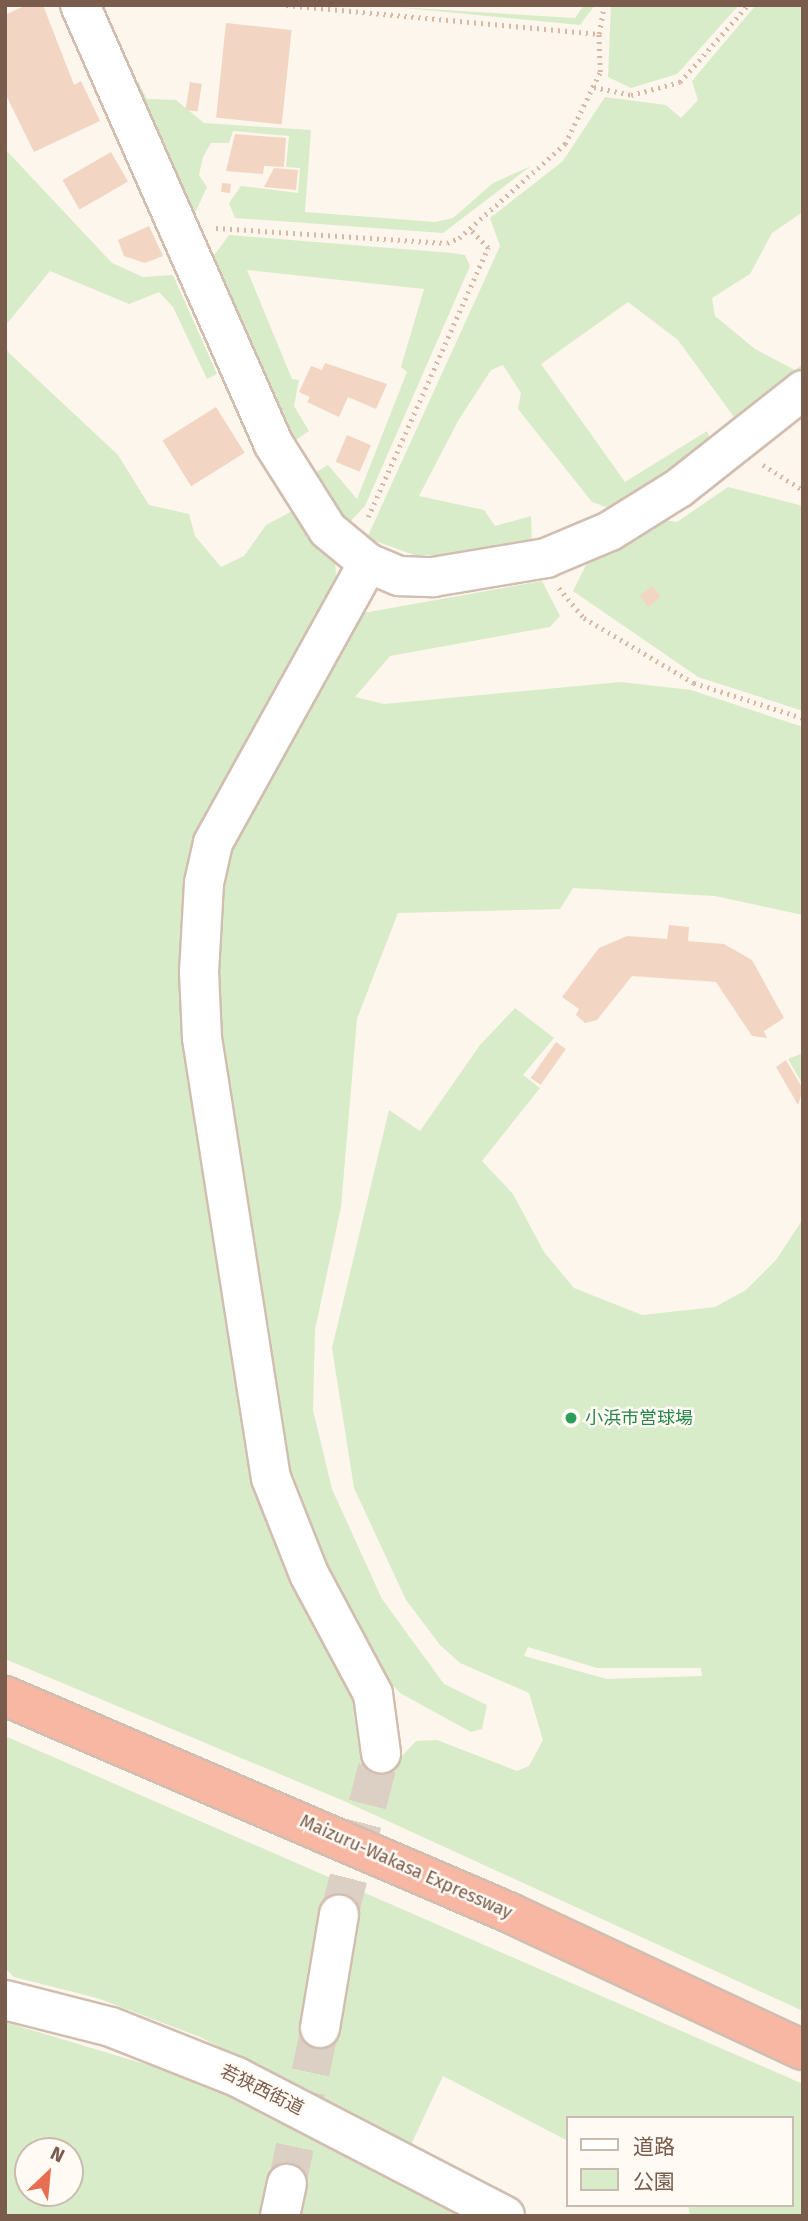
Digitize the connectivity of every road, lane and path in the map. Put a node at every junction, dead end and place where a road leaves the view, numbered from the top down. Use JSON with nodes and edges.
{"nodes":[{"id":1,"x":80,"y":5,"type":"edge"},
{"id":2,"x":286,"y":5,"type":"edge"},
{"id":3,"x":604,"y":5,"type":"edge"},
{"id":4,"x":748,"y":5,"type":"edge"},
{"id":5,"x":599,"y":34,"type":"junction"},
{"id":6,"x":594,"y":87,"type":"junction"},
{"id":7,"x":469,"y":228,"type":"junction"},
{"id":8,"x":181,"y":238,"type":"junction"},
{"id":9,"x":803,"y":390,"type":"edge"},
{"id":10,"x":736,"y":447,"type":"junction"},
{"id":11,"x":803,"y":490,"type":"edge"},
{"id":12,"x":358,"y":557,"type":"junction"},
{"id":13,"x":546,"y":558,"type":"junction"},
{"id":14,"x":803,"y":718,"type":"edge"},
{"id":15,"x":5,"y":1696,"type":"edge"},
{"id":16,"x":381,"y":1753,"type":"tunnel mouth"},
{"id":17,"x":339,"y":1915,"type":"tunnel mouth"},
{"id":18,"x":5,"y":2000,"type":"edge"},
{"id":19,"x":320,"y":2028,"type":"tunnel mouth"},
{"id":20,"x":803,"y":2050,"type":"edge"},
{"id":21,"x":505,"y":2216,"type":"edge"}],
"edges":[{"from":1,"to":8,"type":"street"},
{"from":2,"to":5,"type":"path"},
{"from":3,"to":5,"type":"path"},
{"from":4,"to":6,"type":"path"},
{"from":5,"to":6,"type":"path"},
{"from":6,"to":7,"type":"path"},
{"from":7,"to":8,"type":"path"},
{"from":7,"to":12,"type":"path"},
{"from":8,"to":12,"type":"street"},
{"from":9,"to":10,"type":"street"},
{"from":10,"to":11,"type":"path"},
{"from":10,"to":13,"type":"street"},
{"from":12,"to":13,"type":"street"},
{"from":12,"to":16,"type":"street"},
{"from":13,"to":14,"type":"path"},
{"from":15,"to":20,"type":"highway","name":"Maizuru-Wakasa Expressway"},
{"from":17,"to":19,"type":"street"},
{"from":18,"to":21,"type":"street","name":"若狭西街道"}]}
